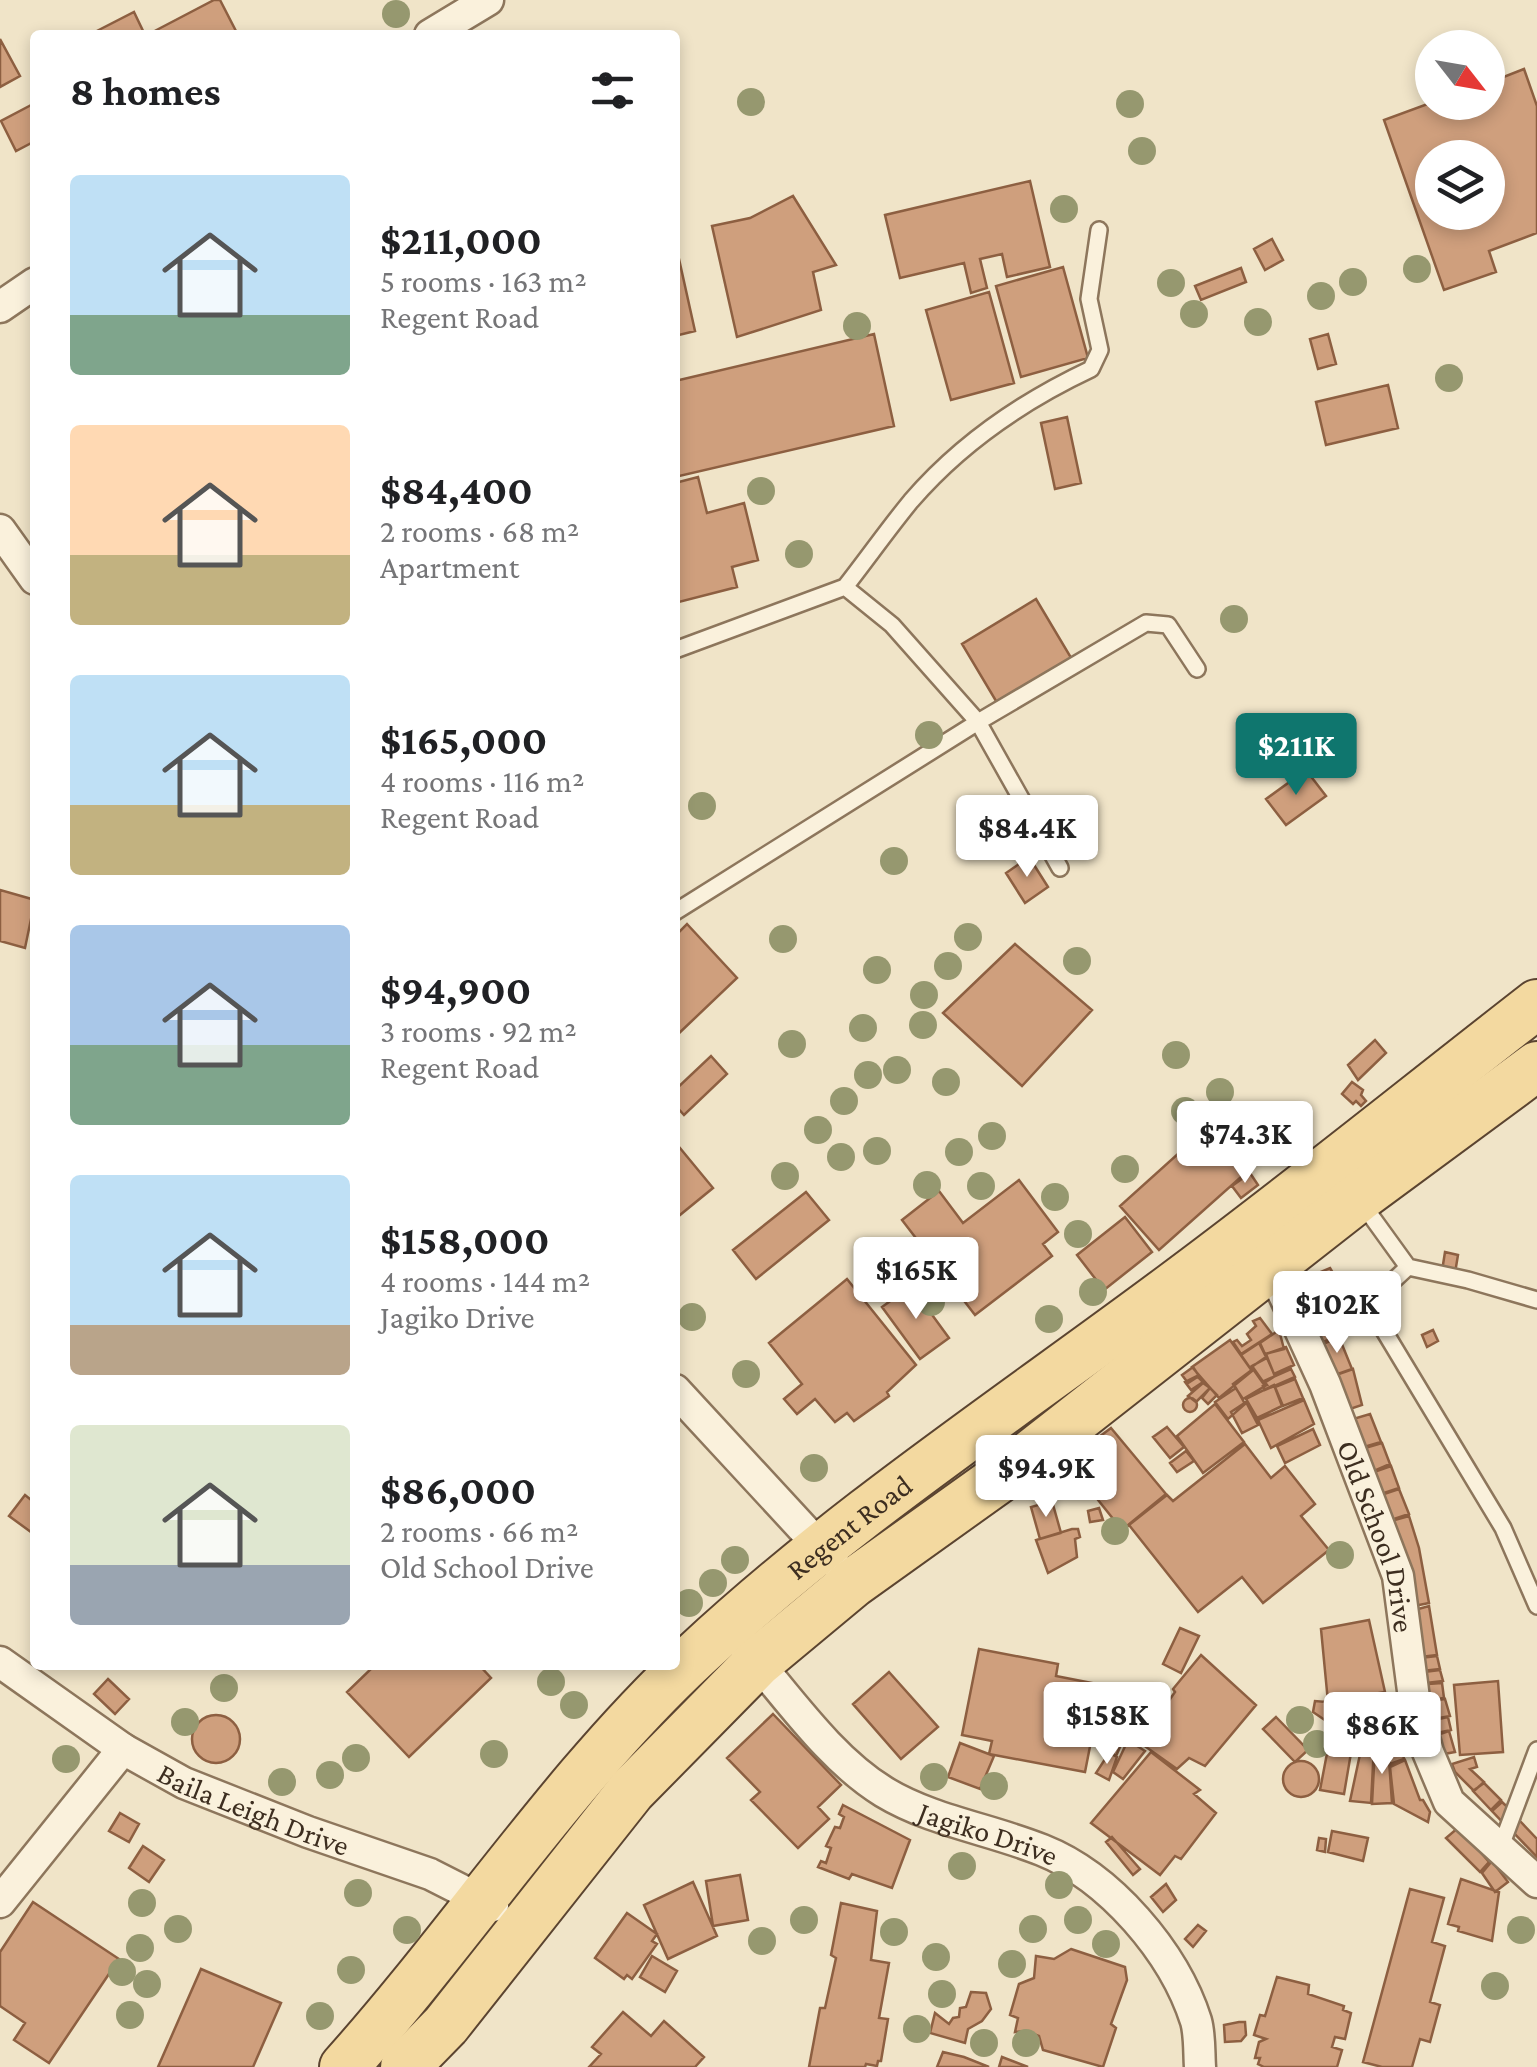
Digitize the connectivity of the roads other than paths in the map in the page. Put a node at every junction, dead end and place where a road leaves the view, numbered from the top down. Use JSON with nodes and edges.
{"nodes":[{"id":1,"x":488,"y":0,"type":"edge"},
{"id":2,"x":438,"y":30,"type":"edge"},
{"id":3,"x":1098,"y":230,"type":"dead end"},
{"id":4,"x":30,"y":287,"type":"edge"},
{"id":5,"x":0,"y":306,"type":"edge"},
{"id":6,"x":0,"y":530,"type":"edge"},
{"id":7,"x":30,"y":572,"type":"edge"},
{"id":8,"x":844,"y":587,"type":"junction"},
{"id":9,"x":680,"y":648,"type":"edge"},
{"id":10,"x":1196,"y":670,"type":"dead end"},
{"id":11,"x":978,"y":722,"type":"junction"},
{"id":12,"x":1060,"y":868,"type":"dead end"},
{"id":13,"x":680,"y":909,"type":"edge"},
{"id":14,"x":1537,"y":1004,"type":"edge"},
{"id":15,"x":1537,"y":1066,"type":"edge"},
{"id":16,"x":1346,"y":1180,"type":"junction"},
{"id":17,"x":1261,"y":1246,"type":"junction"},
{"id":18,"x":1408,"y":1267,"type":"junction"},
{"id":19,"x":1537,"y":1300,"type":"edge"},
{"id":20,"x":680,"y":1395,"type":"edge"},
{"id":21,"x":820,"y":1547,"type":"junction"},
{"id":22,"x":853,"y":1583,"type":"junction"},
{"id":23,"x":1537,"y":1606,"type":"edge"},
{"id":24,"x":742,"y":1645,"type":"junction"},
{"id":25,"x":0,"y":1662,"type":"edge"},
{"id":26,"x":123,"y":1749,"type":"junction"},
{"id":27,"x":1537,"y":1750,"type":"edge"},
{"id":28,"x":1500,"y":1846,"type":"junction"},
{"id":29,"x":1537,"y":1882,"type":"edge"},
{"id":30,"x":483,"y":1900,"type":"junction"},
{"id":31,"x":0,"y":1902,"type":"edge"},
{"id":32,"x":525,"y":1928,"type":"junction"},
{"id":33,"x":344,"y":2067,"type":"edge"},
{"id":34,"x":404,"y":2067,"type":"edge"},
{"id":35,"x":1200,"y":2067,"type":"edge"}],
"edges":[{"from":1,"to":2,"type":"street"},
{"from":3,"to":8,"type":"lane"},
{"from":4,"to":5,"type":"street"},
{"from":6,"to":7,"type":"street"},
{"from":8,"to":9,"type":"lane"},
{"from":8,"to":11,"type":"lane"},
{"from":10,"to":11,"type":"lane"},
{"from":11,"to":12,"type":"lane"},
{"from":11,"to":13,"type":"lane"},
{"from":14,"to":16,"type":"main road","name":"Regent Road"},
{"from":15,"to":16,"type":"main road","name":"Regent Road"},
{"from":16,"to":17,"type":"main road","name":"Regent Road"},
{"from":16,"to":18,"type":"lane"},
{"from":17,"to":21,"type":"main road","name":"Regent Road"},
{"from":17,"to":22,"type":"main road","name":"Regent Road"},
{"from":17,"to":28,"type":"street","name":"Old School Drive"},
{"from":18,"to":19,"type":"lane"},
{"from":18,"to":23,"type":"lane"},
{"from":20,"to":21,"type":"street"},
{"from":21,"to":22,"type":"street"},
{"from":21,"to":24,"type":"main road","name":"Regent Road"},
{"from":22,"to":24,"type":"main road","name":"Regent Road"},
{"from":24,"to":30,"type":"main road","name":"Regent Road"},
{"from":24,"to":32,"type":"main road","name":"Regent Road"},
{"from":24,"to":35,"type":"street","name":"Jagiko Drive"},
{"from":25,"to":26,"type":"street","name":"Baila Leigh Drive"},
{"from":26,"to":30,"type":"street","name":"Baila Leigh Drive"},
{"from":26,"to":31,"type":"street"},
{"from":27,"to":28,"type":"lane"},
{"from":28,"to":29,"type":"street","name":"Old School Drive"},
{"from":30,"to":32,"type":"street","name":"Baila Leigh Drive"},
{"from":30,"to":33,"type":"main road","name":"Regent Road"},
{"from":32,"to":34,"type":"main road","name":"Regent Road"}]}
